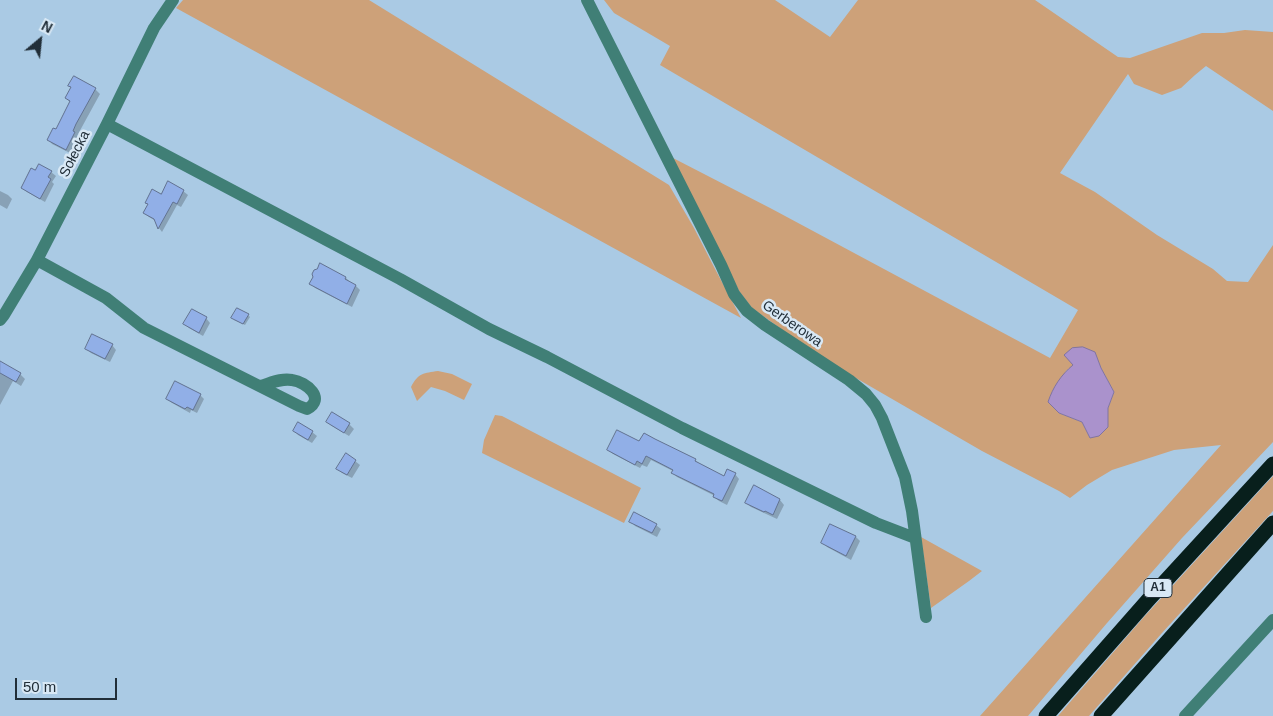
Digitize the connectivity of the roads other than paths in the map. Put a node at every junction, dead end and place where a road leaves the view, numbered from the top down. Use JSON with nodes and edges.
{"nodes":[{"id":1,"x":173,"y":0,"type":"edge"},
{"id":2,"x":587,"y":0,"type":"edge"},
{"id":3,"x":107,"y":124,"type":"junction"},
{"id":4,"x":37,"y":260,"type":"junction"},
{"id":5,"x":2,"y":316,"type":"edge"},
{"id":6,"x":260,"y":386,"type":"dead end"},
{"id":7,"x":1273,"y":464,"type":"edge"},
{"id":8,"x":1273,"y":523,"type":"edge"},
{"id":9,"x":915,"y":538,"type":"junction"},
{"id":10,"x":926,"y":617,"type":"dead end"},
{"id":11,"x":1273,"y":620,"type":"edge"},
{"id":12,"x":1046,"y":716,"type":"edge"},
{"id":13,"x":1100,"y":716,"type":"edge"},
{"id":14,"x":1185,"y":716,"type":"edge"}],
"edges":[{"from":1,"to":3,"type":"street","name":"Sołecka"},
{"from":2,"to":9,"type":"street","name":"Gerberowa"},
{"from":3,"to":4,"type":"street","name":"Sołecka"},
{"from":3,"to":9,"type":"street"},
{"from":4,"to":5,"type":"street","name":"Sołecka"},
{"from":4,"to":6,"type":"street"},
{"from":7,"to":12,"type":"highway","number":"A1"},
{"from":8,"to":13,"type":"highway"},
{"from":9,"to":10,"type":"street","name":"Gerberowa"},
{"from":11,"to":14,"type":"street"}]}
